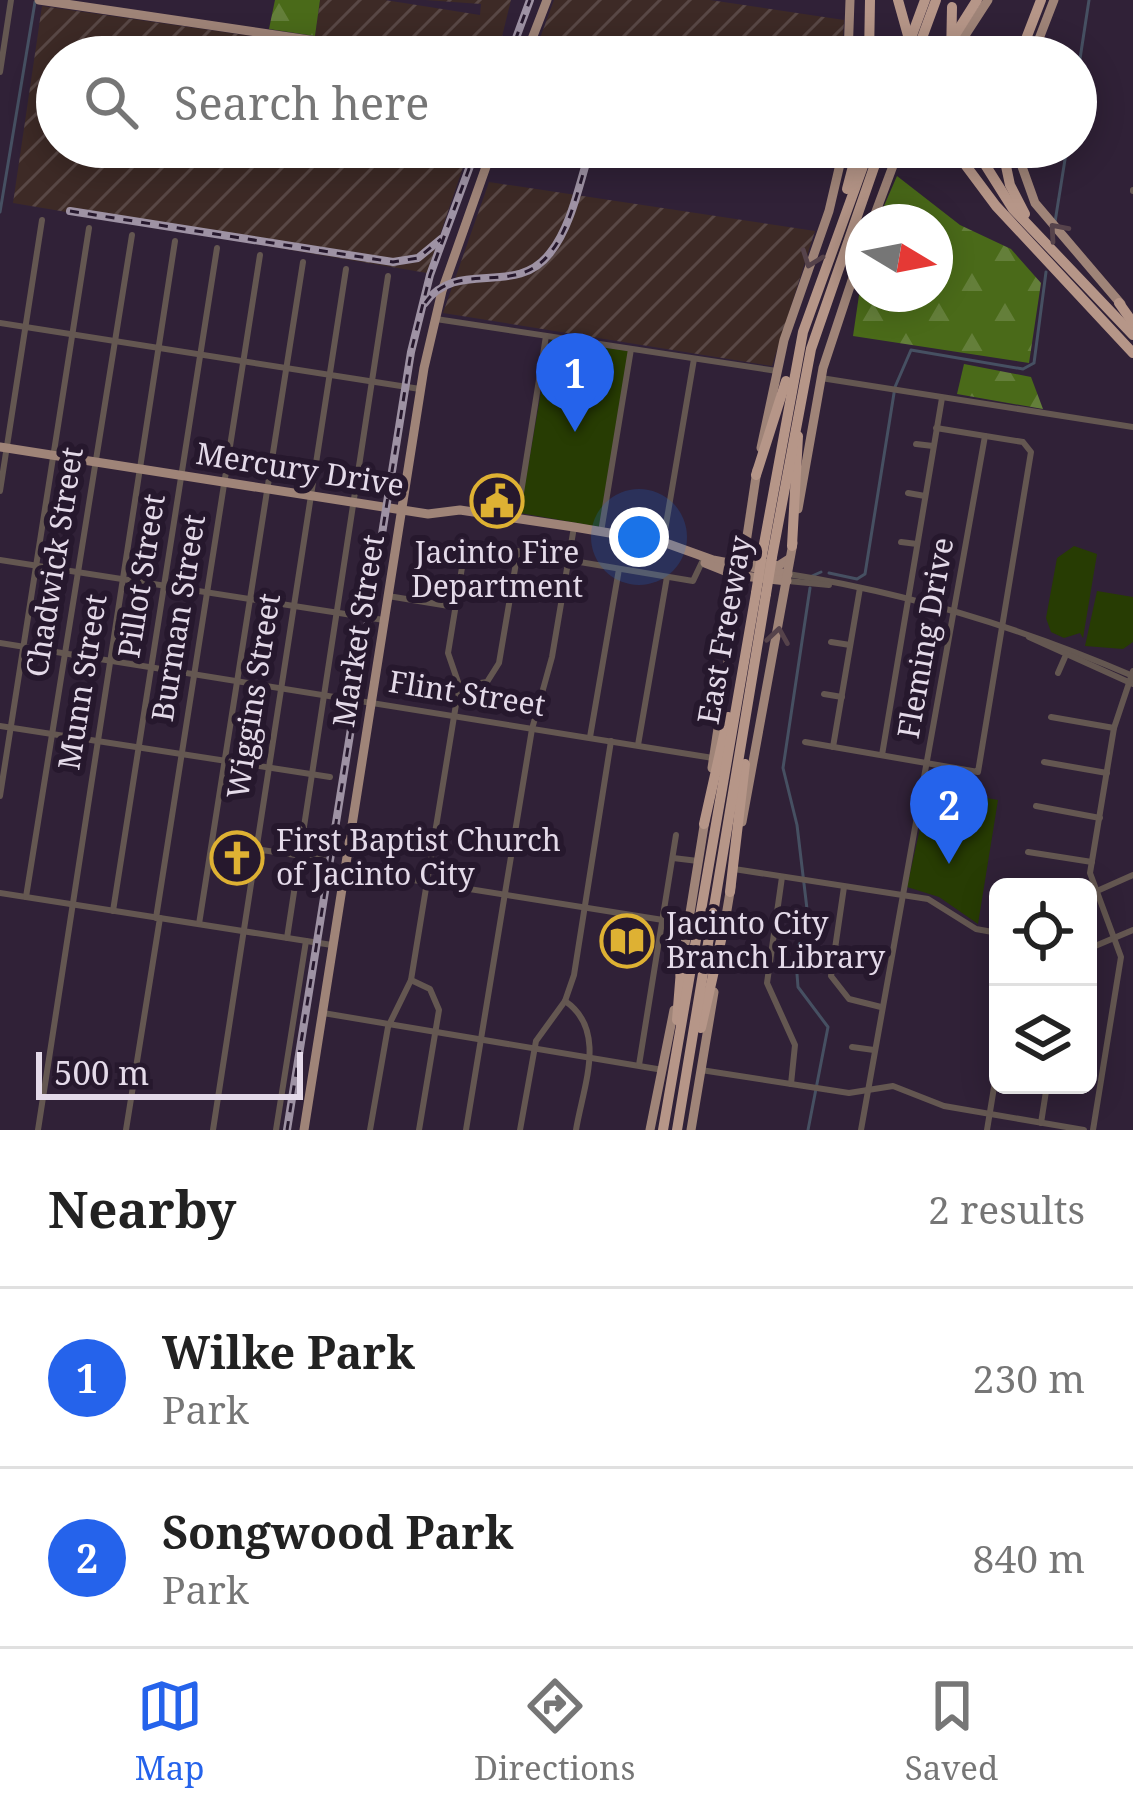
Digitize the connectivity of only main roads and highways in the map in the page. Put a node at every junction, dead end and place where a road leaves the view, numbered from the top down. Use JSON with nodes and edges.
{"nodes":[{"id":1,"x":547,"y":0,"type":"edge"},
{"id":2,"x":850,"y":0,"type":"edge"},
{"id":3,"x":871,"y":0,"type":"edge"},
{"id":4,"x":898,"y":0,"type":"edge"},
{"id":5,"x":922,"y":0,"type":"edge"},
{"id":6,"x":936,"y":0,"type":"edge"},
{"id":7,"x":977,"y":0,"type":"edge"},
{"id":8,"x":988,"y":0,"type":"edge"},
{"id":9,"x":1041,"y":0,"type":"edge"},
{"id":10,"x":1054,"y":0,"type":"edge"},
{"id":11,"x":43,"y":1,"type":"edge"},
{"id":12,"x":953,"y":3,"type":"edge"},
{"id":13,"x":282,"y":36,"type":"edge"},
{"id":14,"x":533,"y":36,"type":"edge"},
{"id":15,"x":849,"y":36,"type":"edge"},
{"id":16,"x":870,"y":36,"type":"edge"},
{"id":17,"x":909,"y":36,"type":"edge"},
{"id":18,"x":910,"y":36,"type":"edge"},
{"id":19,"x":923,"y":36,"type":"edge"},
{"id":20,"x":952,"y":36,"type":"edge"},
{"id":21,"x":954,"y":36,"type":"edge"},
{"id":22,"x":965,"y":36,"type":"edge"},
{"id":23,"x":1027,"y":36,"type":"edge"},
{"id":24,"x":1040,"y":36,"type":"edge"},
{"id":25,"x":486,"y":168,"type":"edge"},
{"id":26,"x":840,"y":168,"type":"edge"},
{"id":27,"x":853,"y":168,"type":"edge"},
{"id":28,"x":862,"y":168,"type":"edge"},
{"id":29,"x":875,"y":168,"type":"edge"},
{"id":30,"x":892,"y":168,"type":"edge"},
{"id":31,"x":967,"y":168,"type":"edge"},
{"id":32,"x":986,"y":168,"type":"edge"},
{"id":33,"x":1008,"y":168,"type":"edge"},
{"id":34,"x":1022,"y":168,"type":"edge"},
{"id":35,"x":879,"y":204,"type":"edge"},
{"id":36,"x":833,"y":244,"type":"junction"},
{"id":37,"x":1052,"y":251,"type":"junction"},
{"id":38,"x":845,"y":302,"type":"edge"},
{"id":39,"x":1119,"y":303,"type":"joint"},
{"id":40,"x":1133,"y":320,"type":"edge"},
{"id":41,"x":803,"y":332,"type":"junction"},
{"id":42,"x":1133,"y":334,"type":"edge"},
{"id":43,"x":1133,"y":353,"type":"edge"},
{"id":44,"x":804,"y":379,"type":"junction"},
{"id":45,"x":3,"y":448,"type":"edge"},
{"id":46,"x":756,"y":475,"type":"junction"},
{"id":47,"x":402,"y":510,"type":"junction"},
{"id":48,"x":663,"y":542,"type":"junction"},
{"id":49,"x":745,"y":549,"type":"junction"},
{"id":50,"x":791,"y":552,"type":"junction"},
{"id":51,"x":767,"y":556,"type":"junction"},
{"id":52,"x":741,"y":571,"type":"junction"},
{"id":53,"x":787,"y":577,"type":"junction"},
{"id":54,"x":738,"y":588,"type":"junction"},
{"id":55,"x":761,"y":593,"type":"junction"},
{"id":56,"x":784,"y":598,"type":"junction"},
{"id":57,"x":753,"y":609,"type":"junction"},
{"id":58,"x":756,"y":653,"type":"junction"},
{"id":59,"x":704,"y":824,"type":"junction"},
{"id":60,"x":730,"y":892,"type":"junction"},
{"id":61,"x":724,"y":927,"type":"junction"},
{"id":62,"x":681,"y":970,"type":"junction"},
{"id":63,"x":676,"y":1098,"type":"junction"},
{"id":64,"x":304,"y":1130,"type":"edge"},
{"id":65,"x":650,"y":1130,"type":"edge"},
{"id":66,"x":663,"y":1130,"type":"edge"},
{"id":67,"x":676,"y":1130,"type":"edge"},
{"id":68,"x":691,"y":1130,"type":"edge"}],
"edges":[{"from":1,"to":14,"type":"main road"},
{"from":2,"to":15,"type":"main road"},
{"from":3,"to":16,"type":"highway"},
{"from":4,"to":17,"type":"highway","bridge":true},
{"from":5,"to":18,"type":"highway"},
{"from":6,"to":19,"type":"highway"},
{"from":7,"to":21,"type":"highway"},
{"from":8,"to":22,"type":"main road"},
{"from":9,"to":23,"type":"highway"},
{"from":10,"to":24,"type":"main road"},
{"from":11,"to":13,"type":"main road"},
{"from":12,"to":20,"type":"highway","bridge":true},
{"from":25,"to":47,"type":"main road","name":"Market Street"},
{"from":26,"to":46,"type":"main road","one_way":true},
{"from":27,"to":36,"type":"highway"},
{"from":28,"to":36,"type":"highway","name":"East Freeway"},
{"from":29,"to":44,"type":"highway","name":"East Freeway"},
{"from":30,"to":35,"type":"main road"},
{"from":31,"to":43,"type":"highway"},
{"from":32,"to":37,"type":"highway"},
{"from":33,"to":37,"type":"highway"},
{"from":39,"to":34,"type":"main road","one_way":true},
{"from":36,"to":41,"type":"highway","name":"East Freeway"},
{"from":37,"to":42,"type":"highway"},
{"from":38,"to":50,"type":"main road"},
{"from":39,"to":40,"type":"highway"},
{"from":41,"to":46,"type":"highway"},
{"from":41,"to":51,"type":"highway","name":"East Freeway"},
{"from":44,"to":50,"type":"highway"},
{"from":44,"to":51,"type":"highway","name":"East Freeway"},
{"from":45,"to":47,"type":"main road","name":"Mercury Drive"},
{"from":46,"to":49,"type":"main road"},
{"from":47,"to":48,"type":"main road","name":"Mercury Drive"},
{"from":47,"to":64,"type":"main road","name":"Market Street"},
{"from":48,"to":52,"type":"main road","name":"Mercury Drive"},
{"from":48,"to":52,"type":"main road","name":"Mercury Drive"},
{"from":49,"to":50,"type":"main road"},
{"from":49,"to":52,"type":"main road"},
{"from":50,"to":53,"type":"main road"},
{"from":51,"to":55,"type":"highway","name":"East Freeway","bridge":true},
{"from":52,"to":53,"type":"main road","name":"Mercury Drive"},
{"from":52,"to":54,"type":"main road"},
{"from":53,"to":56,"type":"main road"},
{"from":54,"to":56,"type":"main road"},
{"from":54,"to":59,"type":"main road"},
{"from":55,"to":57,"type":"highway","name":"East Freeway"},
{"from":55,"to":58,"type":"highway","name":"East Freeway"},
{"from":60,"to":56,"type":"main road","one_way":true},
{"from":57,"to":59,"type":"highway"},
{"from":57,"to":63,"type":"highway","name":"East Freeway"},
{"from":58,"to":60,"type":"highway"},
{"from":58,"to":63,"type":"highway","name":"East Freeway"},
{"from":59,"to":62,"type":"main road"},
{"from":60,"to":61,"type":"main road"},
{"from":61,"to":63,"type":"highway"},
{"from":61,"to":68,"type":"main road"},
{"from":62,"to":63,"type":"highway"},
{"from":62,"to":65,"type":"main road"},
{"from":63,"to":66,"type":"highway","name":"East Freeway"},
{"from":63,"to":67,"type":"highway","name":"East Freeway"}]}
